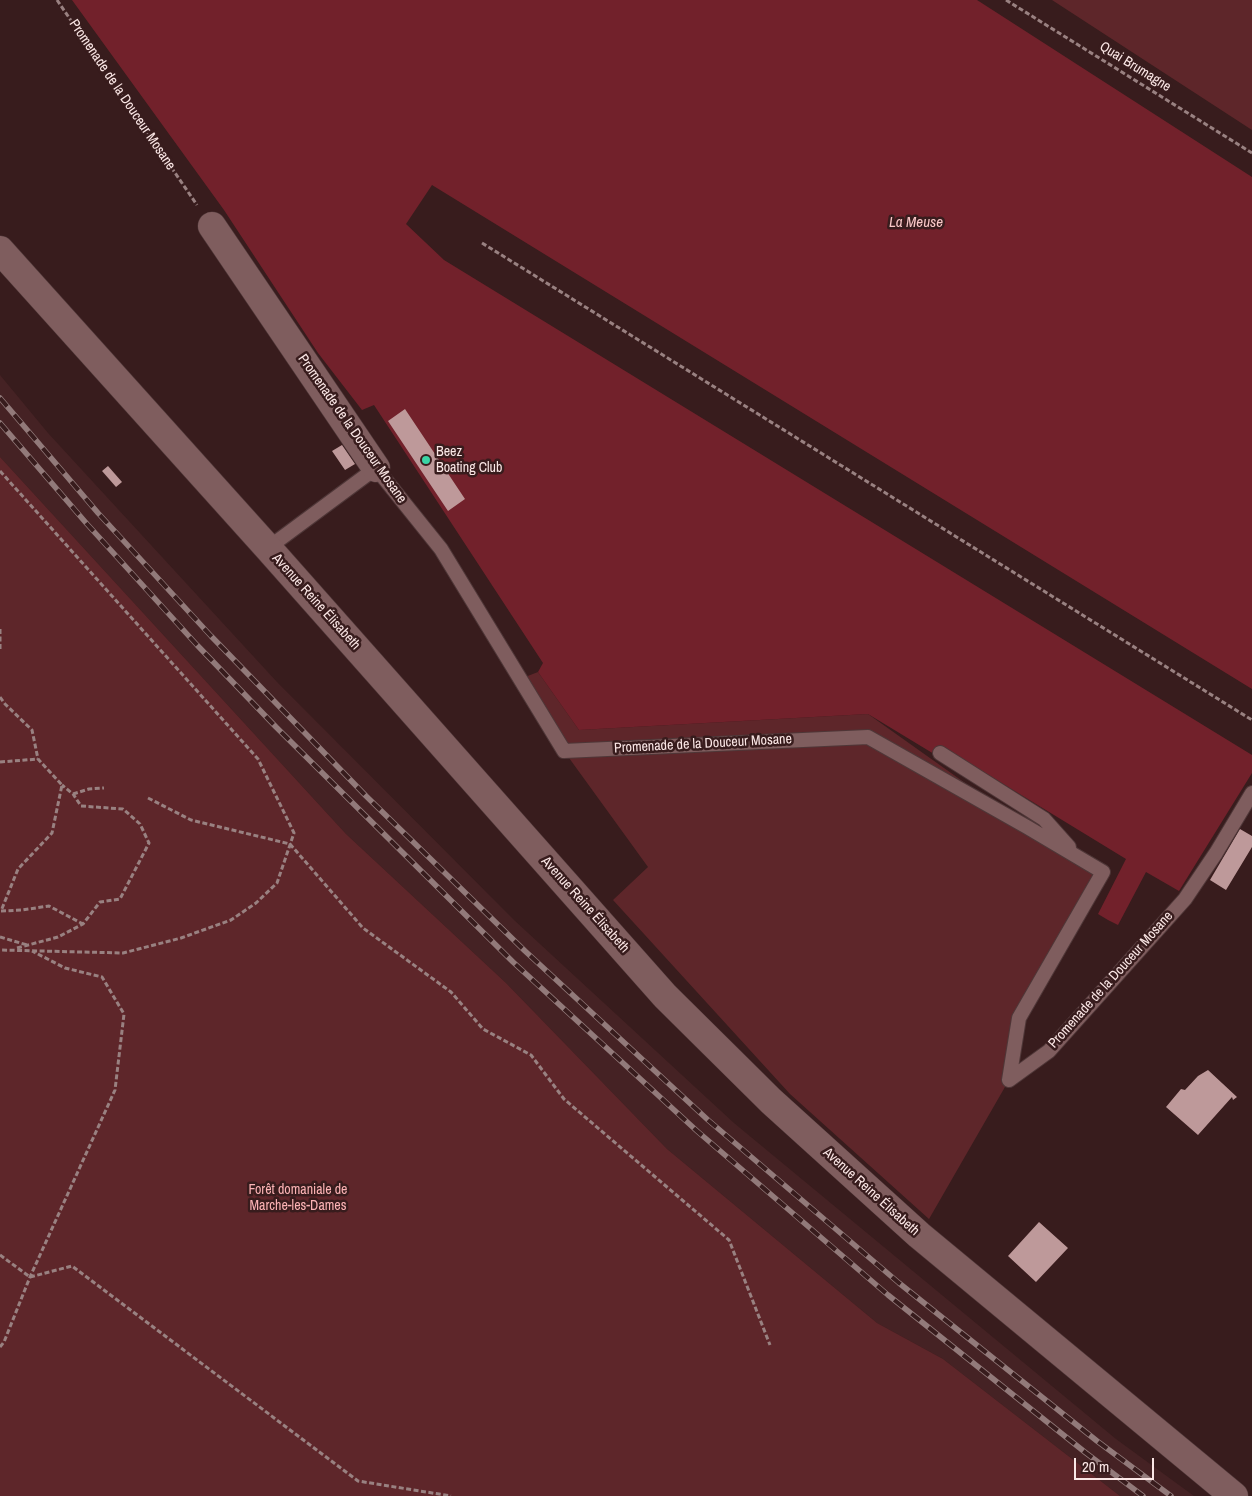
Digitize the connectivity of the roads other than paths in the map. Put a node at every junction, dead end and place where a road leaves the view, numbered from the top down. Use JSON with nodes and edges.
{"nodes":[{"id":1,"x":212,"y":226,"type":"road end"},
{"id":2,"x":0,"y":250,"type":"edge"},
{"id":3,"x":376,"y":468,"type":"junction"},
{"id":4,"x":268,"y":548,"type":"junction"},
{"id":5,"x":940,"y":753,"type":"dead end"},
{"id":6,"x":1252,"y":793,"type":"edge"},
{"id":7,"x":1078,"y":857,"type":"junction"},
{"id":8,"x":1234,"y":1496,"type":"edge"}],
"edges":[{"from":1,"to":3,"type":"main road","name":"Promenade de la Douceur Mosane"},
{"from":2,"to":4,"type":"main road","name":"Avenue Reine Élisabeth"},
{"from":3,"to":4,"type":"lane"},
{"from":3,"to":7,"type":"lane","name":"Promenade de la Douceur Mosane"},
{"from":4,"to":8,"type":"main road","name":"Avenue Reine Élisabeth"},
{"from":5,"to":7,"type":"lane"},
{"from":6,"to":7,"type":"lane","name":"Promenade de la Douceur Mosane"}]}
